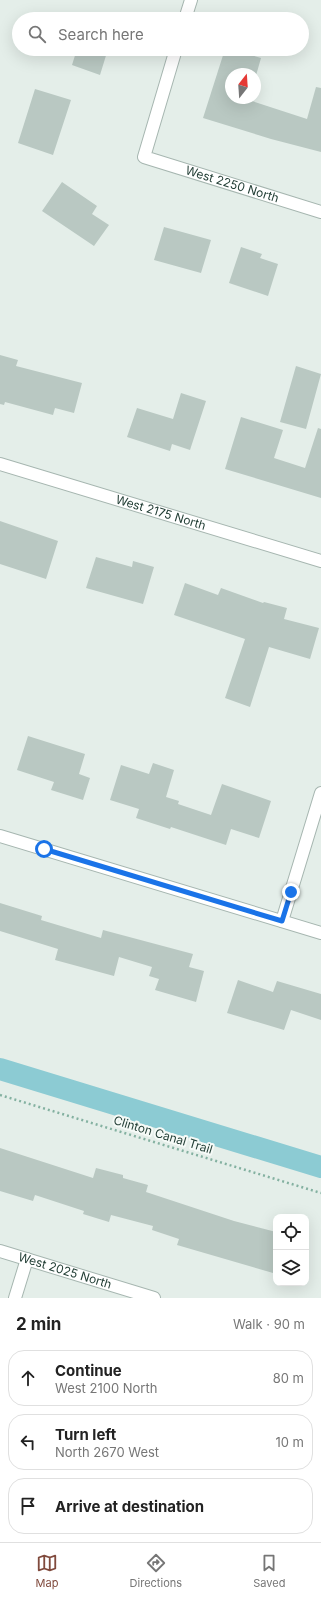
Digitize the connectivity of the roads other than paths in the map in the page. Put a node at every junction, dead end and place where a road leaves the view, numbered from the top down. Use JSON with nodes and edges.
{"nodes":[{"id":1,"x":191,"y":0,"type":"edge"},
{"id":2,"x":187,"y":12,"type":"edge"},
{"id":3,"x":174,"y":56,"type":"edge"},
{"id":4,"x":321,"y":212,"type":"edge"},
{"id":5,"x":0,"y":464,"type":"edge"},
{"id":6,"x":321,"y":562,"type":"edge"},
{"id":7,"x":321,"y":793,"type":"edge"},
{"id":8,"x":0,"y":836,"type":"edge"},
{"id":9,"x":282,"y":921,"type":"junction"},
{"id":10,"x":321,"y":933,"type":"edge"},
{"id":11,"x":0,"y":1250,"type":"edge"},
{"id":12,"x":27,"y":1259,"type":"junction"},
{"id":13,"x":15,"y":1298,"type":"edge"},
{"id":14,"x":154,"y":1298,"type":"edge"}],
"edges":[{"from":1,"to":2,"type":"street"},
{"from":3,"to":4,"type":"street","name":"West 2250 North"},
{"from":5,"to":6,"type":"street","name":"West 2175 North"},
{"from":7,"to":9,"type":"street"},
{"from":8,"to":9,"type":"street"},
{"from":9,"to":10,"type":"street"},
{"from":11,"to":12,"type":"street","name":"West 2025 North"},
{"from":12,"to":13,"type":"street"},
{"from":12,"to":14,"type":"street","name":"West 2025 North"}]}
